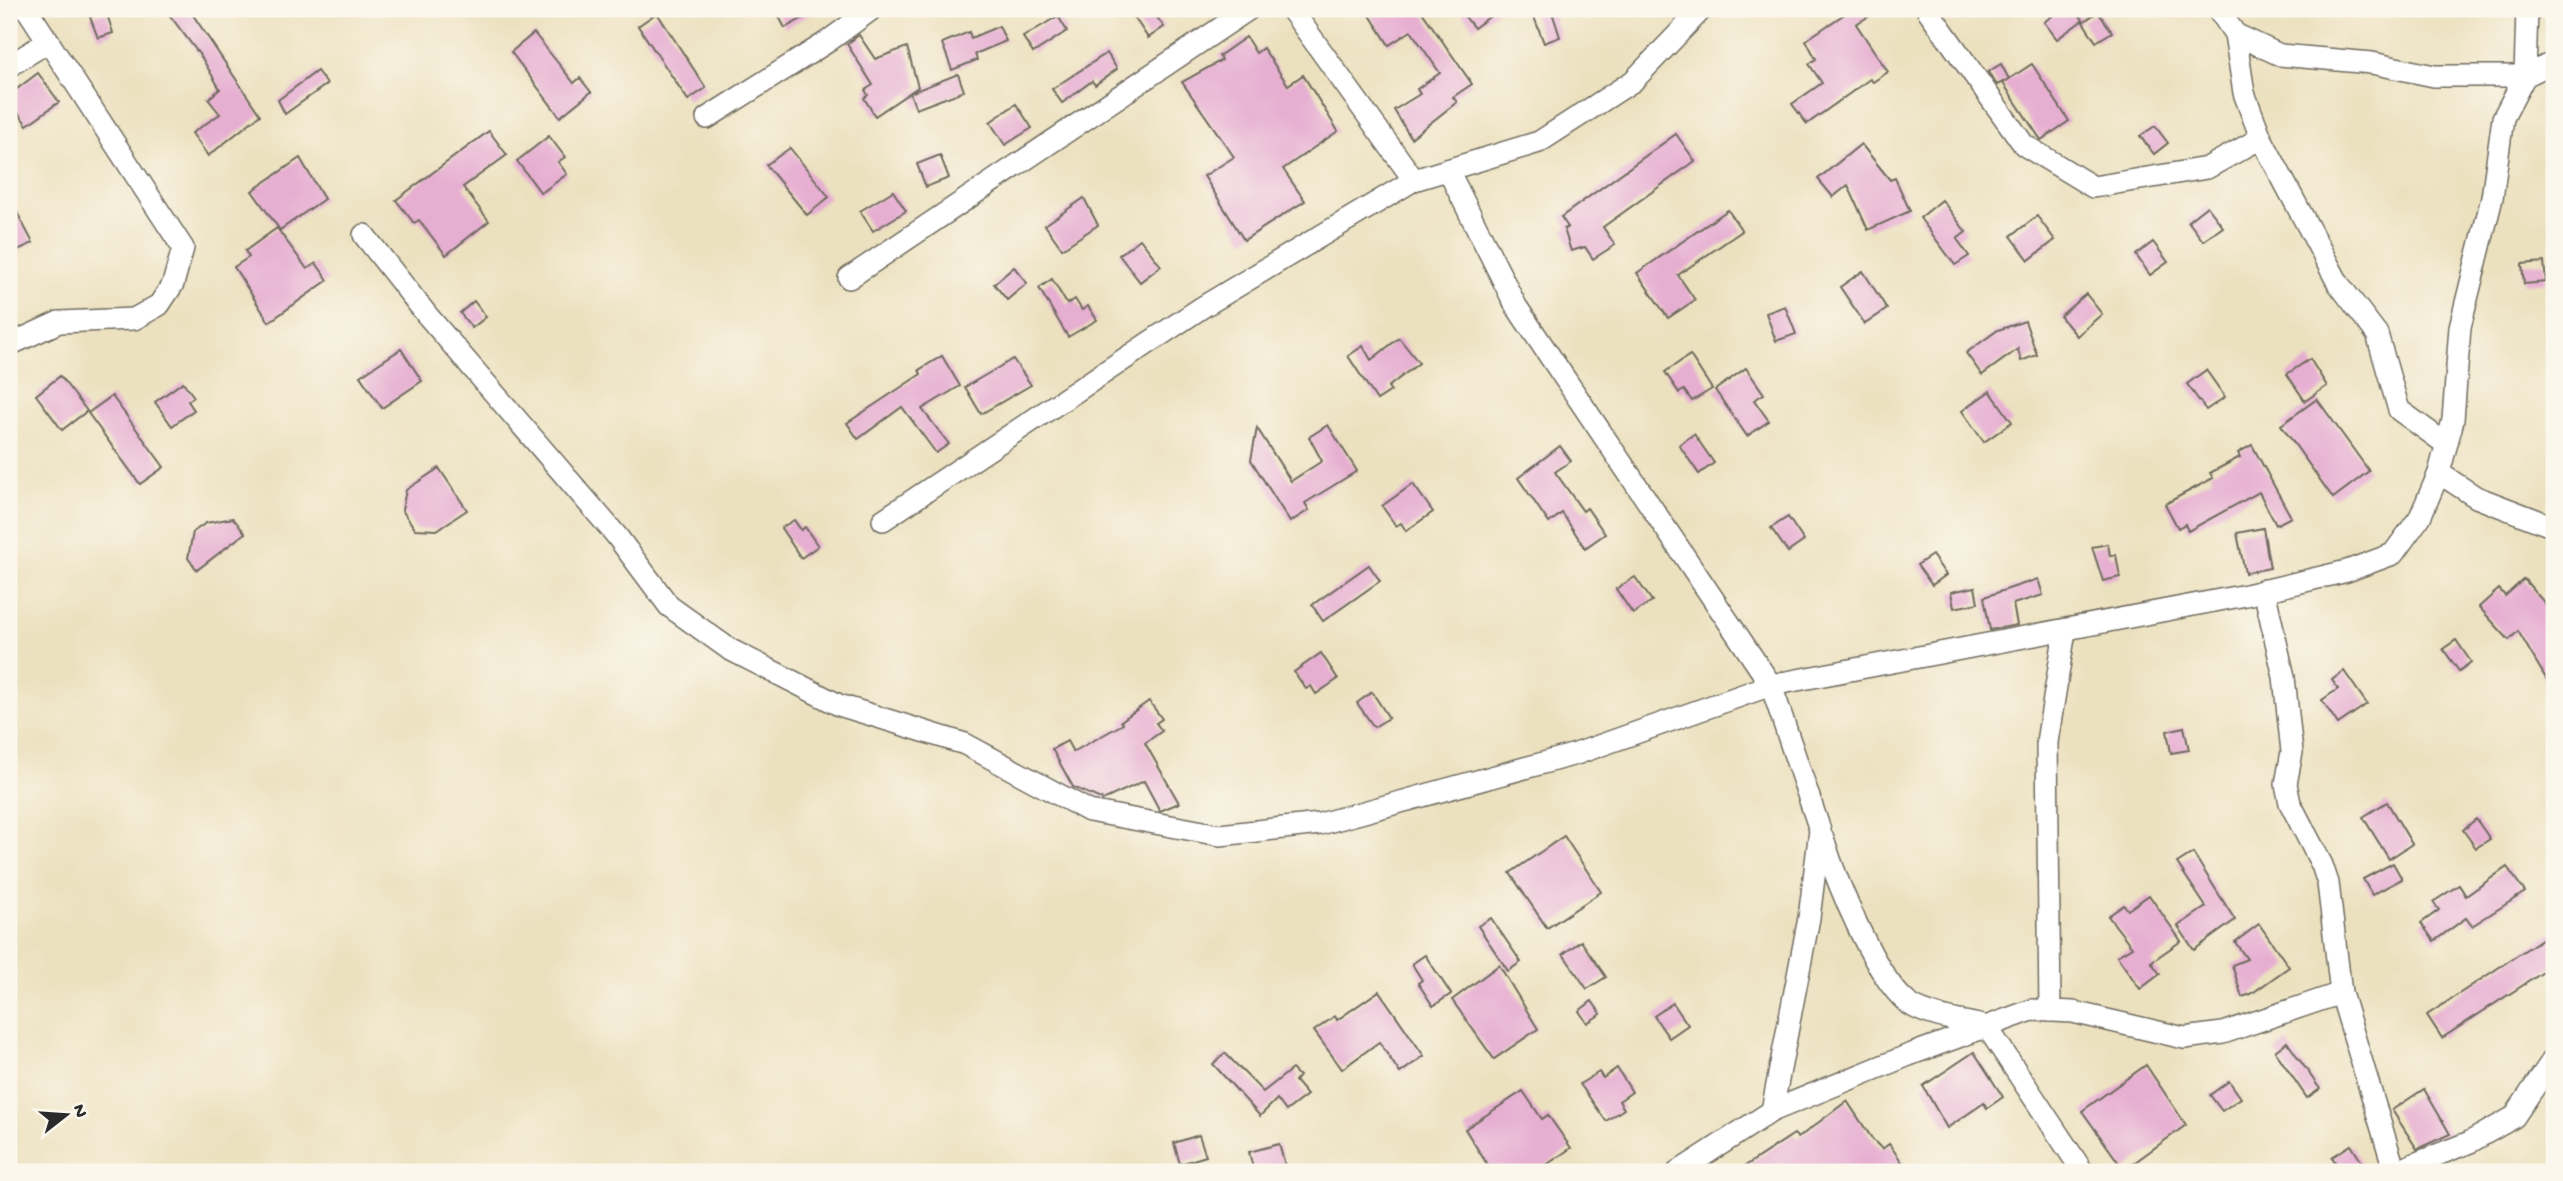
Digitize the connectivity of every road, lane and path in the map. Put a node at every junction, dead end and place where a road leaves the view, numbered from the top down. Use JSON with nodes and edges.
{"nodes":[{"id":1,"x":27,"y":9,"type":"edge"},
{"id":2,"x":872,"y":9,"type":"edge"},
{"id":3,"x":1249,"y":9,"type":"edge"},
{"id":4,"x":1291,"y":9,"type":"edge"},
{"id":5,"x":1702,"y":9,"type":"edge"},
{"id":6,"x":1927,"y":9,"type":"edge"},
{"id":7,"x":2218,"y":9,"type":"edge"},
{"id":8,"x":2527,"y":9,"type":"edge"},
{"id":9,"x":2235,"y":34,"type":"junction"},
{"id":10,"x":49,"y":41,"type":"junction"},
{"id":11,"x":2554,"y":62,"type":"edge"},
{"id":12,"x":9,"y":66,"type":"edge"},
{"id":13,"x":2525,"y":76,"type":"junction"},
{"id":14,"x":707,"y":118,"type":"dead end"},
{"id":15,"x":2261,"y":138,"type":"junction"},
{"id":16,"x":1448,"y":170,"type":"junction"},
{"id":17,"x":1414,"y":180,"type":"junction"},
{"id":18,"x":364,"y":234,"type":"dead end"},
{"id":19,"x":849,"y":278,"type":"dead end"},
{"id":20,"x":9,"y":345,"type":"edge"},
{"id":21,"x":2446,"y":444,"type":"junction"},
{"id":22,"x":2439,"y":473,"type":"junction"},
{"id":23,"x":883,"y":520,"type":"dead end"},
{"id":24,"x":2554,"y":527,"type":"edge"},
{"id":25,"x":2264,"y":590,"type":"junction"},
{"id":26,"x":2065,"y":631,"type":"junction"},
{"id":27,"x":1771,"y":685,"type":"junction"},
{"id":28,"x":1820,"y":830,"type":"junction"},
{"id":29,"x":2341,"y":993,"type":"junction"},
{"id":30,"x":2050,"y":1011,"type":"junction"},
{"id":31,"x":1987,"y":1027,"type":"junction"},
{"id":32,"x":2554,"y":1058,"type":"edge"},
{"id":33,"x":1772,"y":1111,"type":"junction"},
{"id":34,"x":1678,"y":1172,"type":"edge"},
{"id":35,"x":2081,"y":1172,"type":"edge"},
{"id":36,"x":2394,"y":1172,"type":"edge"}],
"edges":[{"from":1,"to":10,"type":"street"},
{"from":2,"to":14,"type":"street"},
{"from":3,"to":19,"type":"street"},
{"from":4,"to":17,"type":"street"},
{"from":5,"to":16,"type":"street"},
{"from":6,"to":15,"type":"street"},
{"from":7,"to":9,"type":"street"},
{"from":8,"to":13,"type":"street"},
{"from":9,"to":13,"type":"street"},
{"from":9,"to":15,"type":"street"},
{"from":10,"to":12,"type":"street"},
{"from":10,"to":20,"type":"street"},
{"from":11,"to":13,"type":"street"},
{"from":13,"to":21,"type":"street"},
{"from":15,"to":21,"type":"street"},
{"from":16,"to":17,"type":"street"},
{"from":16,"to":27,"type":"street"},
{"from":17,"to":23,"type":"street"},
{"from":18,"to":27,"type":"street"},
{"from":21,"to":22,"type":"street"},
{"from":22,"to":24,"type":"street"},
{"from":22,"to":25,"type":"street"},
{"from":25,"to":26,"type":"street"},
{"from":25,"to":29,"type":"street"},
{"from":26,"to":27,"type":"street"},
{"from":26,"to":30,"type":"street"},
{"from":27,"to":28,"type":"street"},
{"from":28,"to":31,"type":"street"},
{"from":28,"to":33,"type":"street"},
{"from":29,"to":30,"type":"street"},
{"from":29,"to":36,"type":"street"},
{"from":30,"to":31,"type":"street"},
{"from":31,"to":33,"type":"street"},
{"from":31,"to":35,"type":"street"},
{"from":32,"to":36,"type":"street"},
{"from":33,"to":34,"type":"street"}]}
